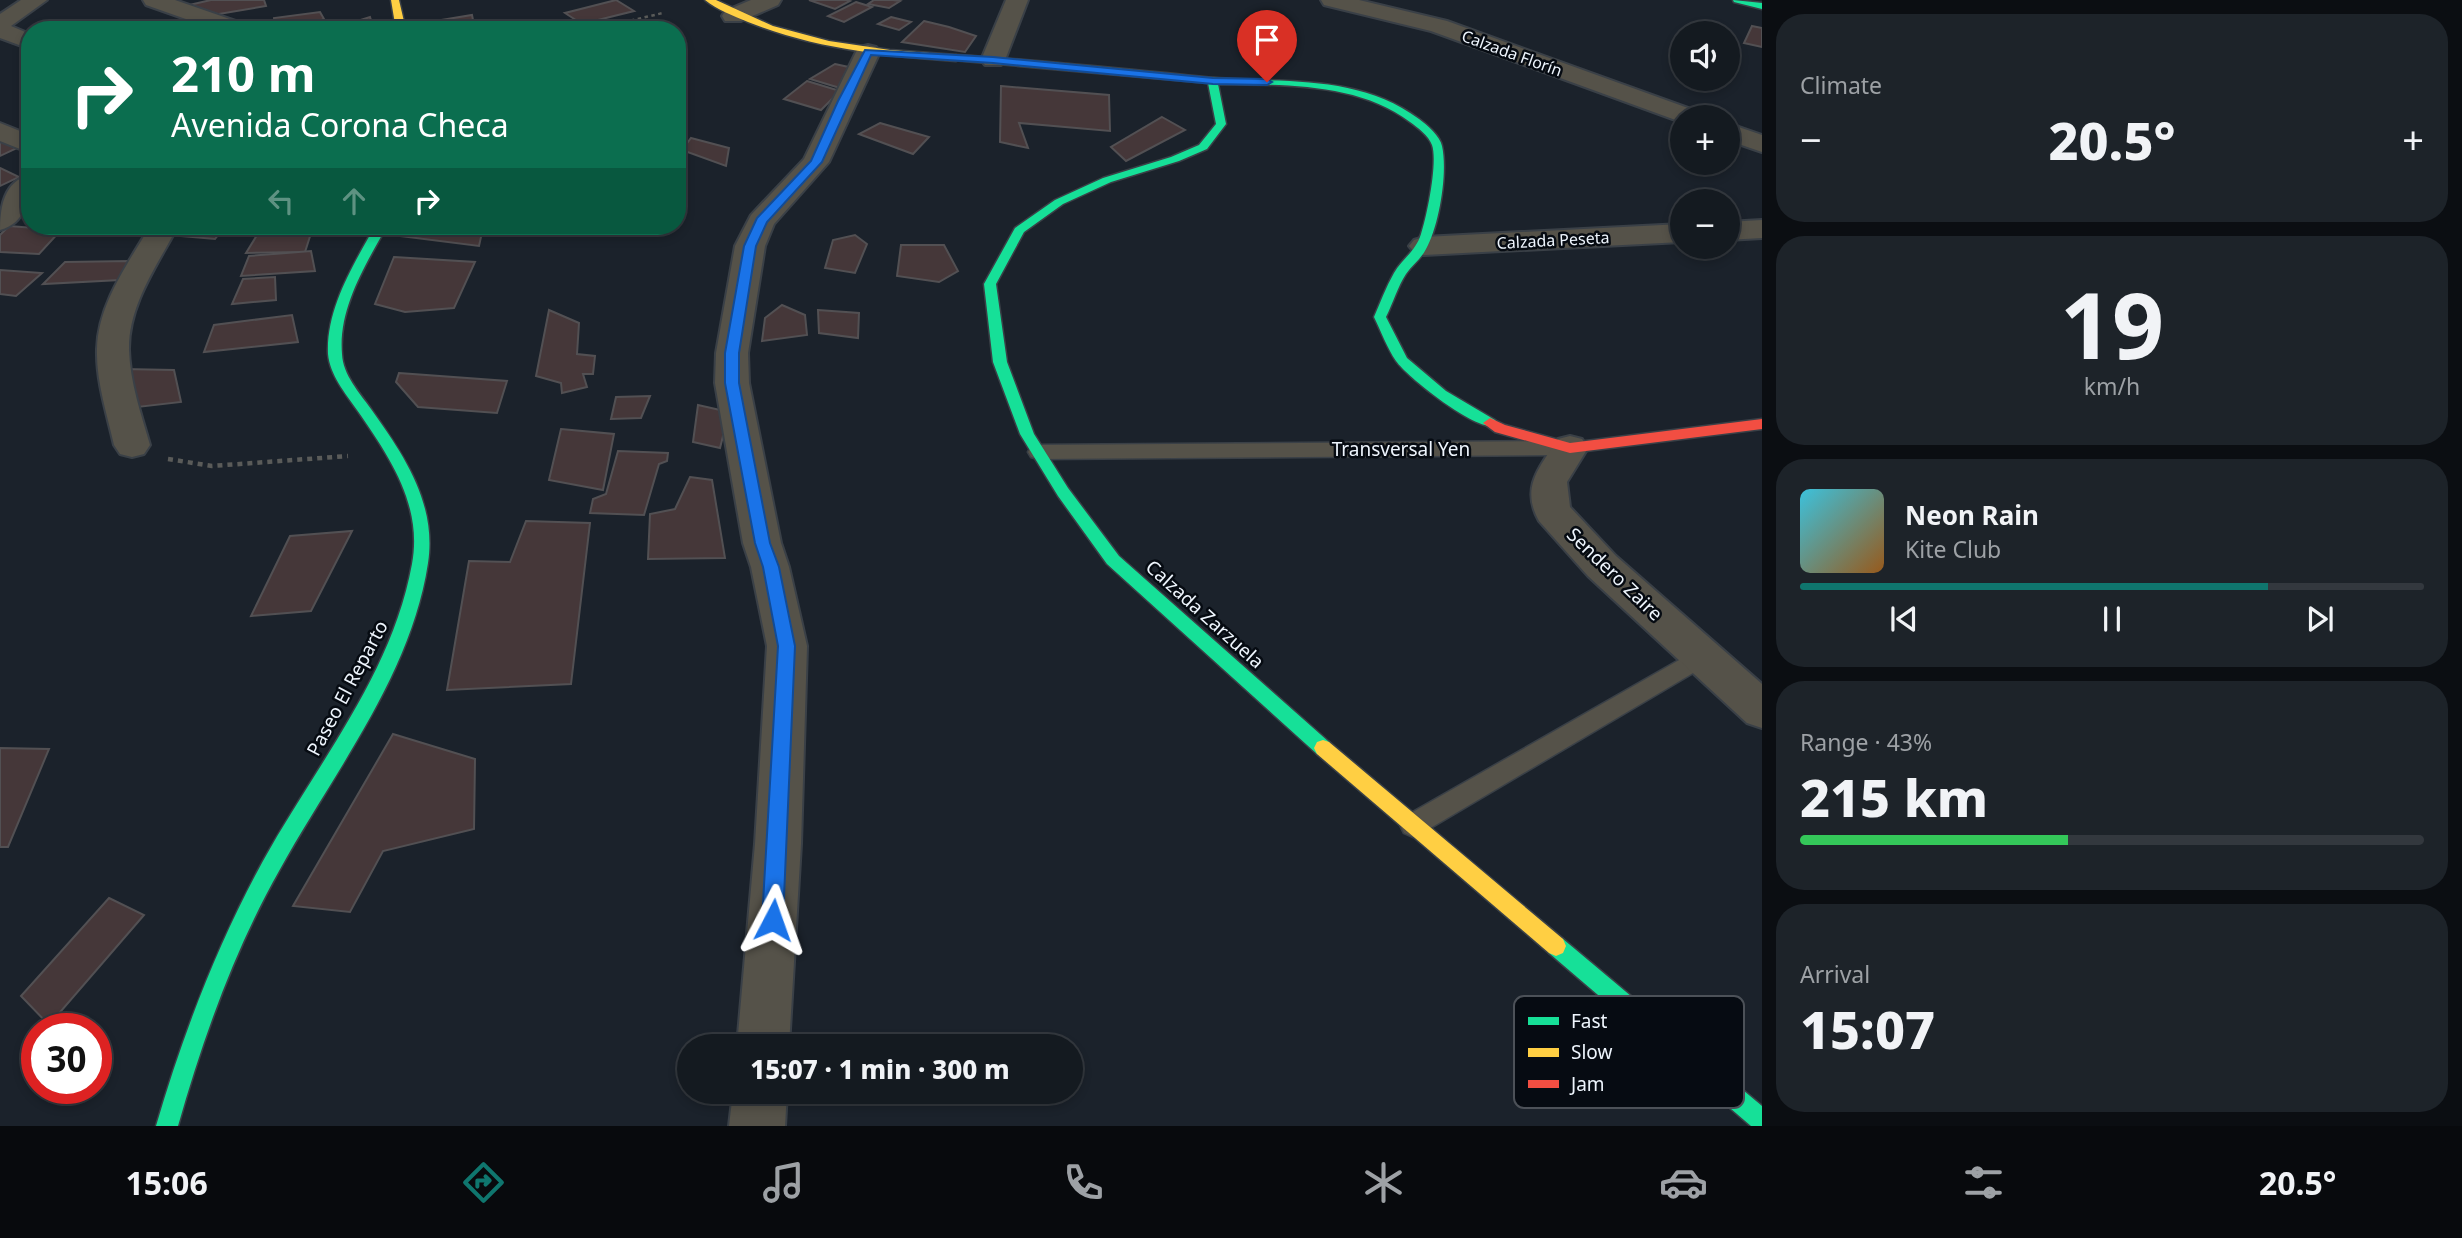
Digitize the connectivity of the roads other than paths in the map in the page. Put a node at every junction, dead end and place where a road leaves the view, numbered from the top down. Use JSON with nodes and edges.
{"nodes":[{"id":1,"x":36,"y":0,"type":"edge"},
{"id":2,"x":154,"y":0,"type":"edge"},
{"id":3,"x":395,"y":0,"type":"edge"},
{"id":4,"x":709,"y":0,"type":"edge"},
{"id":5,"x":770,"y":0,"type":"edge"},
{"id":6,"x":1017,"y":0,"type":"edge"},
{"id":7,"x":1332,"y":0,"type":"edge"},
{"id":8,"x":1737,"y":0,"type":"edge"},
{"id":9,"x":1762,"y":6,"type":"edge"},
{"id":10,"x":733,"y":16,"type":"junction"},
{"id":11,"x":214,"y":21,"type":"edge"},
{"id":12,"x":399,"y":21,"type":"edge"},
{"id":13,"x":0,"y":24,"type":"edge"},
{"id":14,"x":0,"y":30,"type":"edge"},
{"id":15,"x":21,"y":38,"type":"edge"},
{"id":16,"x":868,"y":52,"type":"junction"},
{"id":17,"x":993,"y":60,"type":"junction"},
{"id":18,"x":1213,"y":81,"type":"junction"},
{"id":19,"x":1670,"y":110,"type":"edge"},
{"id":20,"x":0,"y":131,"type":"edge"},
{"id":21,"x":1740,"y":136,"type":"edge"},
{"id":22,"x":21,"y":141,"type":"edge"},
{"id":23,"x":1762,"y":144,"type":"edge"},
{"id":24,"x":21,"y":194,"type":"edge"},
{"id":25,"x":0,"y":221,"type":"edge"},
{"id":26,"x":1762,"y":229,"type":"edge"},
{"id":27,"x":1740,"y":230,"type":"edge"},
{"id":28,"x":1670,"y":234,"type":"edge"},
{"id":29,"x":159,"y":235,"type":"edge"},
{"id":30,"x":376,"y":235,"type":"edge"},
{"id":31,"x":1424,"y":246,"type":"junction"},
{"id":32,"x":1762,"y":424,"type":"edge"},
{"id":33,"x":132,"y":444,"type":"road end"},
{"id":34,"x":1570,"y":447,"type":"junction"},
{"id":35,"x":1038,"y":452,"type":"junction"},
{"id":36,"x":1702,"y":656,"type":"junction"},
{"id":37,"x":1762,"y":710,"type":"edge"},
{"id":38,"x":1413,"y":825,"type":"junction"},
{"id":39,"x":1615,"y":996,"type":"edge"},
{"id":40,"x":764,"y":1034,"type":"edge"},
{"id":41,"x":759,"y":1104,"type":"edge"},
{"id":42,"x":1744,"y":1105,"type":"edge"},
{"id":43,"x":1760,"y":1119,"type":"edge"},
{"id":44,"x":167,"y":1126,"type":"edge"},
{"id":45,"x":757,"y":1126,"type":"edge"}],
"edges":[{"from":1,"to":13,"type":"street"},
{"from":2,"to":11,"type":"street"},
{"from":3,"to":12,"type":"street"},
{"from":4,"to":10,"type":"street"},
{"from":5,"to":10,"type":"street"},
{"from":6,"to":17,"type":"street"},
{"from":7,"to":19,"type":"street","name":"Calzada Florín"},
{"from":8,"to":9,"type":"street"},
{"from":10,"to":16,"type":"street"},
{"from":14,"to":15,"type":"street"},
{"from":16,"to":17,"type":"street"},
{"from":16,"to":40,"type":"street"},
{"from":17,"to":18,"type":"street"},
{"from":18,"to":31,"type":"street"},
{"from":18,"to":35,"type":"street","name":"Calzada Zarzuela"},
{"from":20,"to":22,"type":"street"},
{"from":21,"to":23,"type":"street"},
{"from":24,"to":25,"type":"street"},
{"from":26,"to":27,"type":"street"},
{"from":28,"to":31,"type":"street","name":"Calzada Peseta"},
{"from":29,"to":33,"type":"street"},
{"from":30,"to":44,"type":"street","name":"Paseo El Reparto"},
{"from":31,"to":34,"type":"street"},
{"from":32,"to":34,"type":"street","name":"Transversal Yen"},
{"from":34,"to":35,"type":"lane","name":"Transversal Yen"},
{"from":34,"to":36,"type":"street","name":"Sendero Zaire"},
{"from":35,"to":38,"type":"street","name":"Calzada Zarzuela"},
{"from":36,"to":37,"type":"street","name":"Sendero Zaire"},
{"from":36,"to":38,"type":"lane"},
{"from":38,"to":39,"type":"street","name":"Calzada Zarzuela"},
{"from":41,"to":45,"type":"street"},
{"from":42,"to":43,"type":"street","name":"Calzada Zarzuela"}]}
